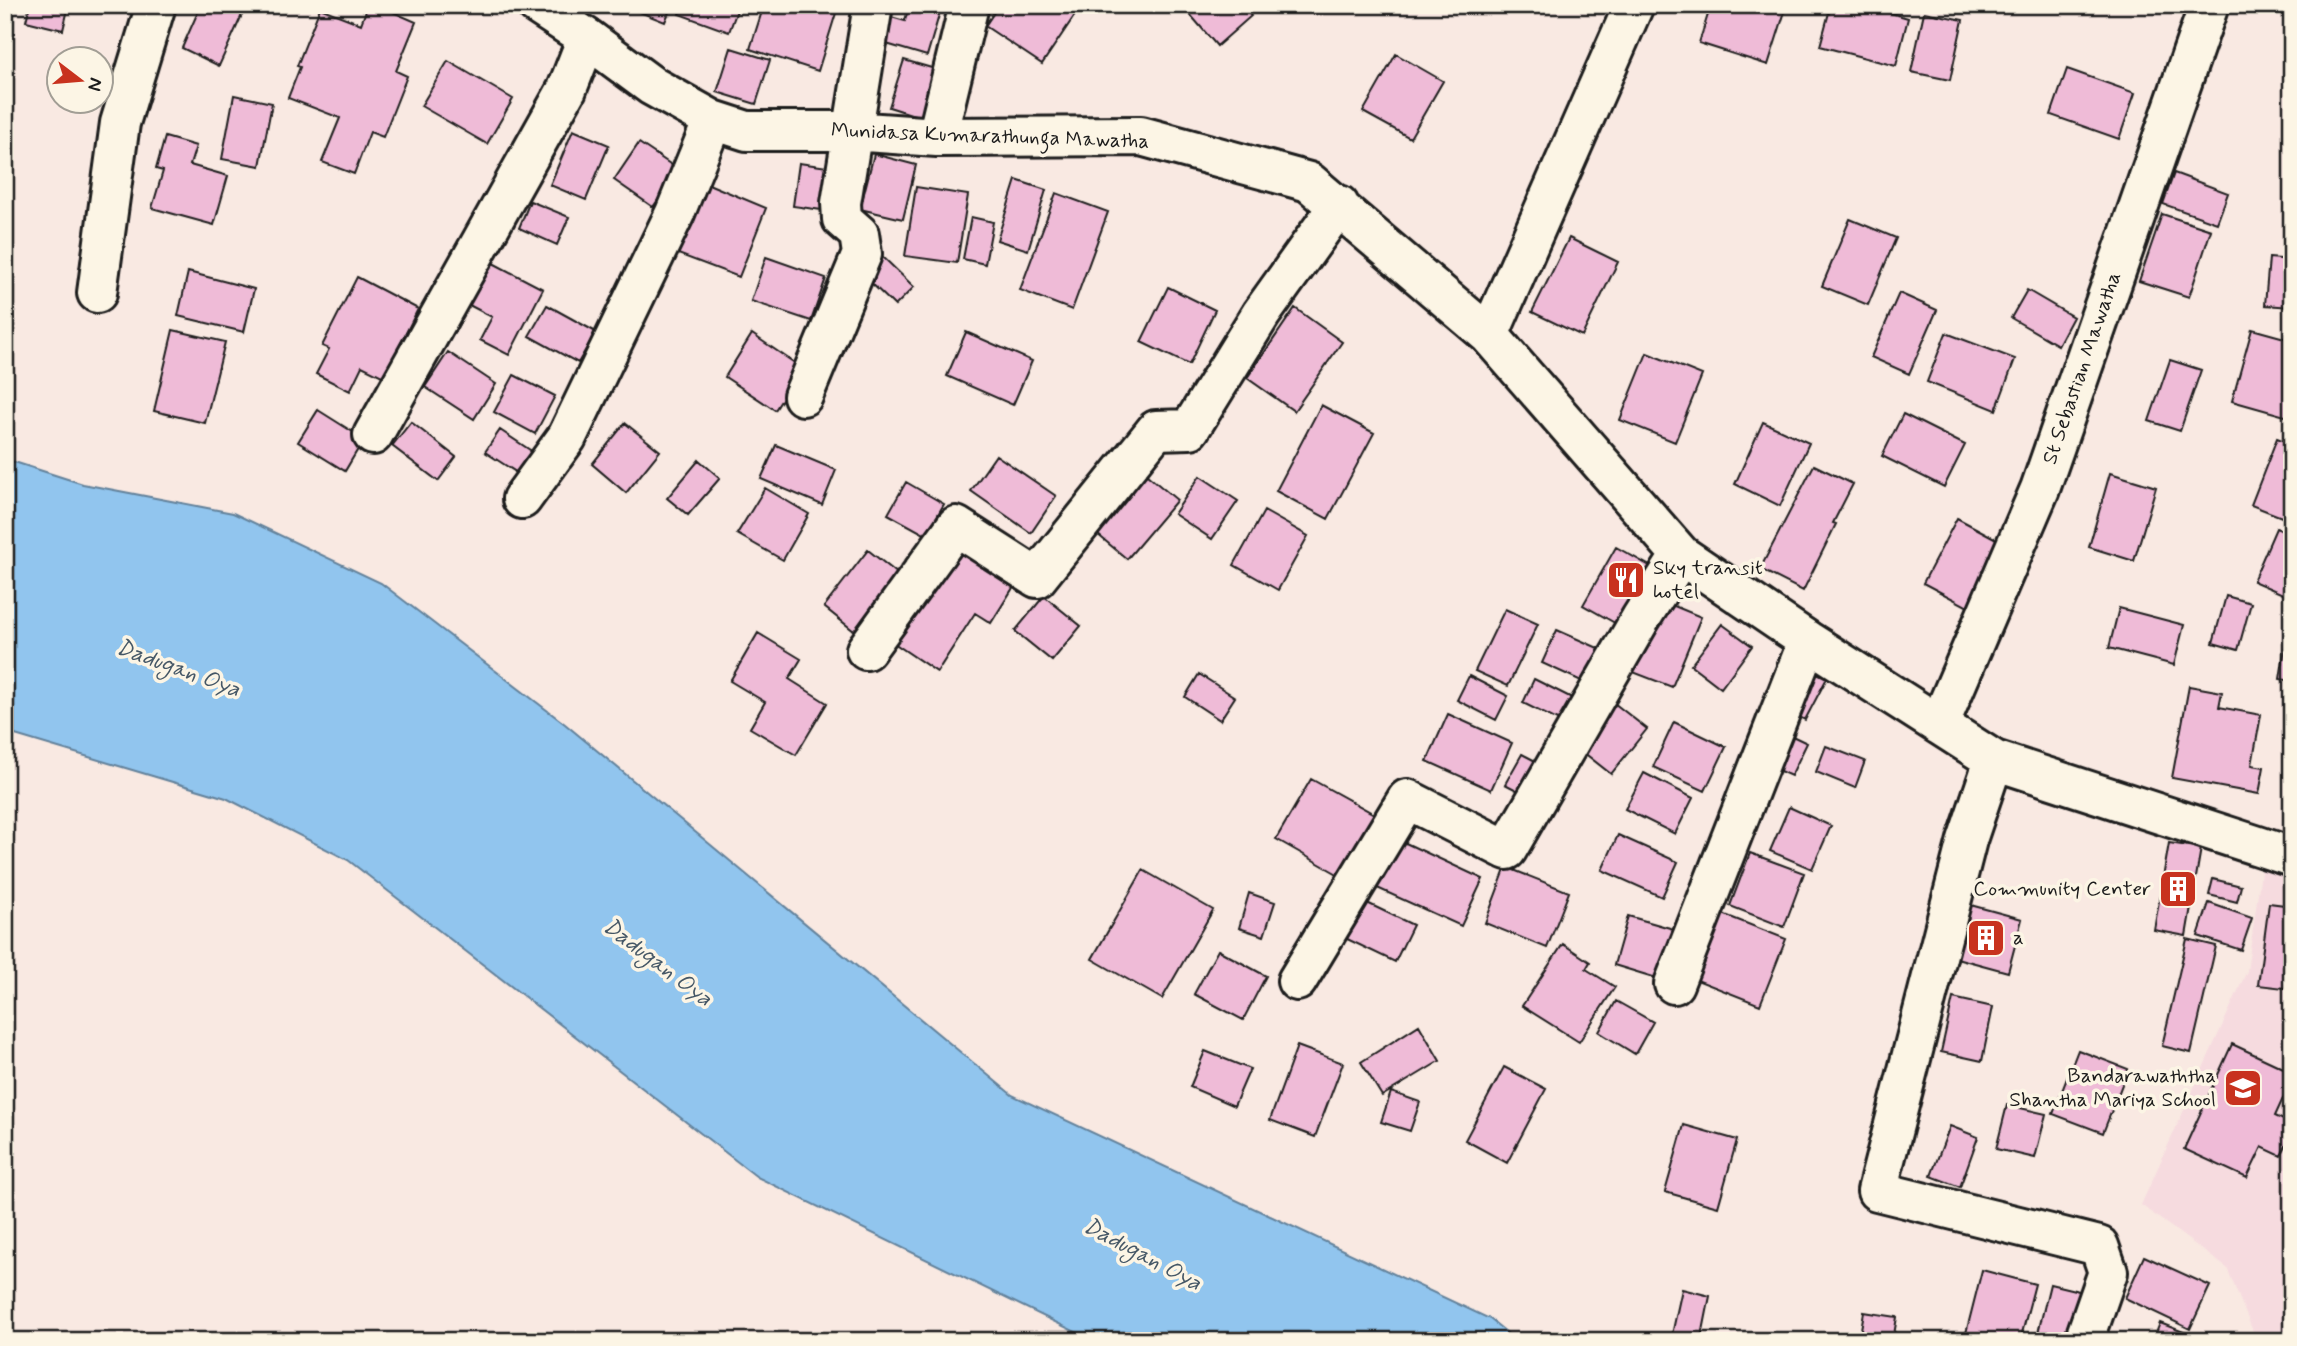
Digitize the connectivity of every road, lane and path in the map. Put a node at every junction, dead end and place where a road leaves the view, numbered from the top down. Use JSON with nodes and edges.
{"nodes":[{"id":1,"x":156,"y":5,"type":"edge"},
{"id":2,"x":537,"y":5,"type":"edge"},
{"id":3,"x":873,"y":5,"type":"edge"},
{"id":4,"x":969,"y":5,"type":"edge"},
{"id":5,"x":1634,"y":5,"type":"edge"},
{"id":6,"x":2209,"y":5,"type":"edge"},
{"id":7,"x":587,"y":38,"type":"junction"},
{"id":8,"x":713,"y":120,"type":"junction"},
{"id":9,"x":851,"y":131,"type":"junction"},
{"id":10,"x":937,"y":137,"type":"junction"},
{"id":11,"x":1339,"y":205,"type":"junction"},
{"id":12,"x":97,"y":293,"type":"dead end"},
{"id":13,"x":1489,"y":335,"type":"junction"},
{"id":14,"x":803,"y":397,"type":"dead end"},
{"id":15,"x":373,"y":435,"type":"dead end"},
{"id":16,"x":522,"y":499,"type":"dead end"},
{"id":17,"x":1681,"y":555,"type":"junction"},
{"id":18,"x":1808,"y":641,"type":"junction"},
{"id":19,"x":866,"y":650,"type":"dead end"},
{"id":20,"x":1939,"y":725,"type":"junction"},
{"id":21,"x":1994,"y":760,"type":"junction"},
{"id":22,"x":2292,"y":857,"type":"edge"},
{"id":23,"x":1297,"y":981,"type":"dead end"},
{"id":24,"x":1674,"y":984,"type":"dead end"},
{"id":25,"x":2084,"y":1341,"type":"edge"}],
"edges":[{"from":1,"to":12,"type":"street"},
{"from":2,"to":7,"type":"street","name":"Munidasa Kumarathunga Mawatha"},
{"from":3,"to":9,"type":"street"},
{"from":4,"to":10,"type":"street"},
{"from":5,"to":13,"type":"street"},
{"from":6,"to":20,"type":"street","name":"St Sebastian Mawatha"},
{"from":7,"to":8,"type":"street","name":"Munidasa Kumarathunga Mawatha"},
{"from":7,"to":15,"type":"street"},
{"from":8,"to":9,"type":"street","name":"Munidasa Kumarathunga Mawatha"},
{"from":8,"to":16,"type":"street"},
{"from":9,"to":10,"type":"street","name":"Munidasa Kumarathunga Mawatha"},
{"from":9,"to":14,"type":"street"},
{"from":10,"to":11,"type":"street","name":"Munidasa Kumarathunga Mawatha"},
{"from":11,"to":13,"type":"street","name":"Munidasa Kumarathunga Mawatha"},
{"from":11,"to":19,"type":"street"},
{"from":13,"to":17,"type":"street","name":"Munidasa Kumarathunga Mawatha"},
{"from":17,"to":18,"type":"street","name":"Munidasa Kumarathunga Mawatha"},
{"from":17,"to":23,"type":"street"},
{"from":18,"to":20,"type":"street","name":"Munidasa Kumarathunga Mawatha"},
{"from":18,"to":24,"type":"street"},
{"from":20,"to":21,"type":"street","name":"Munidasa Kumarathunga Mawatha"},
{"from":21,"to":22,"type":"street","name":"Munidasa Kumarathunga Mawatha"},
{"from":21,"to":25,"type":"street"}]}
